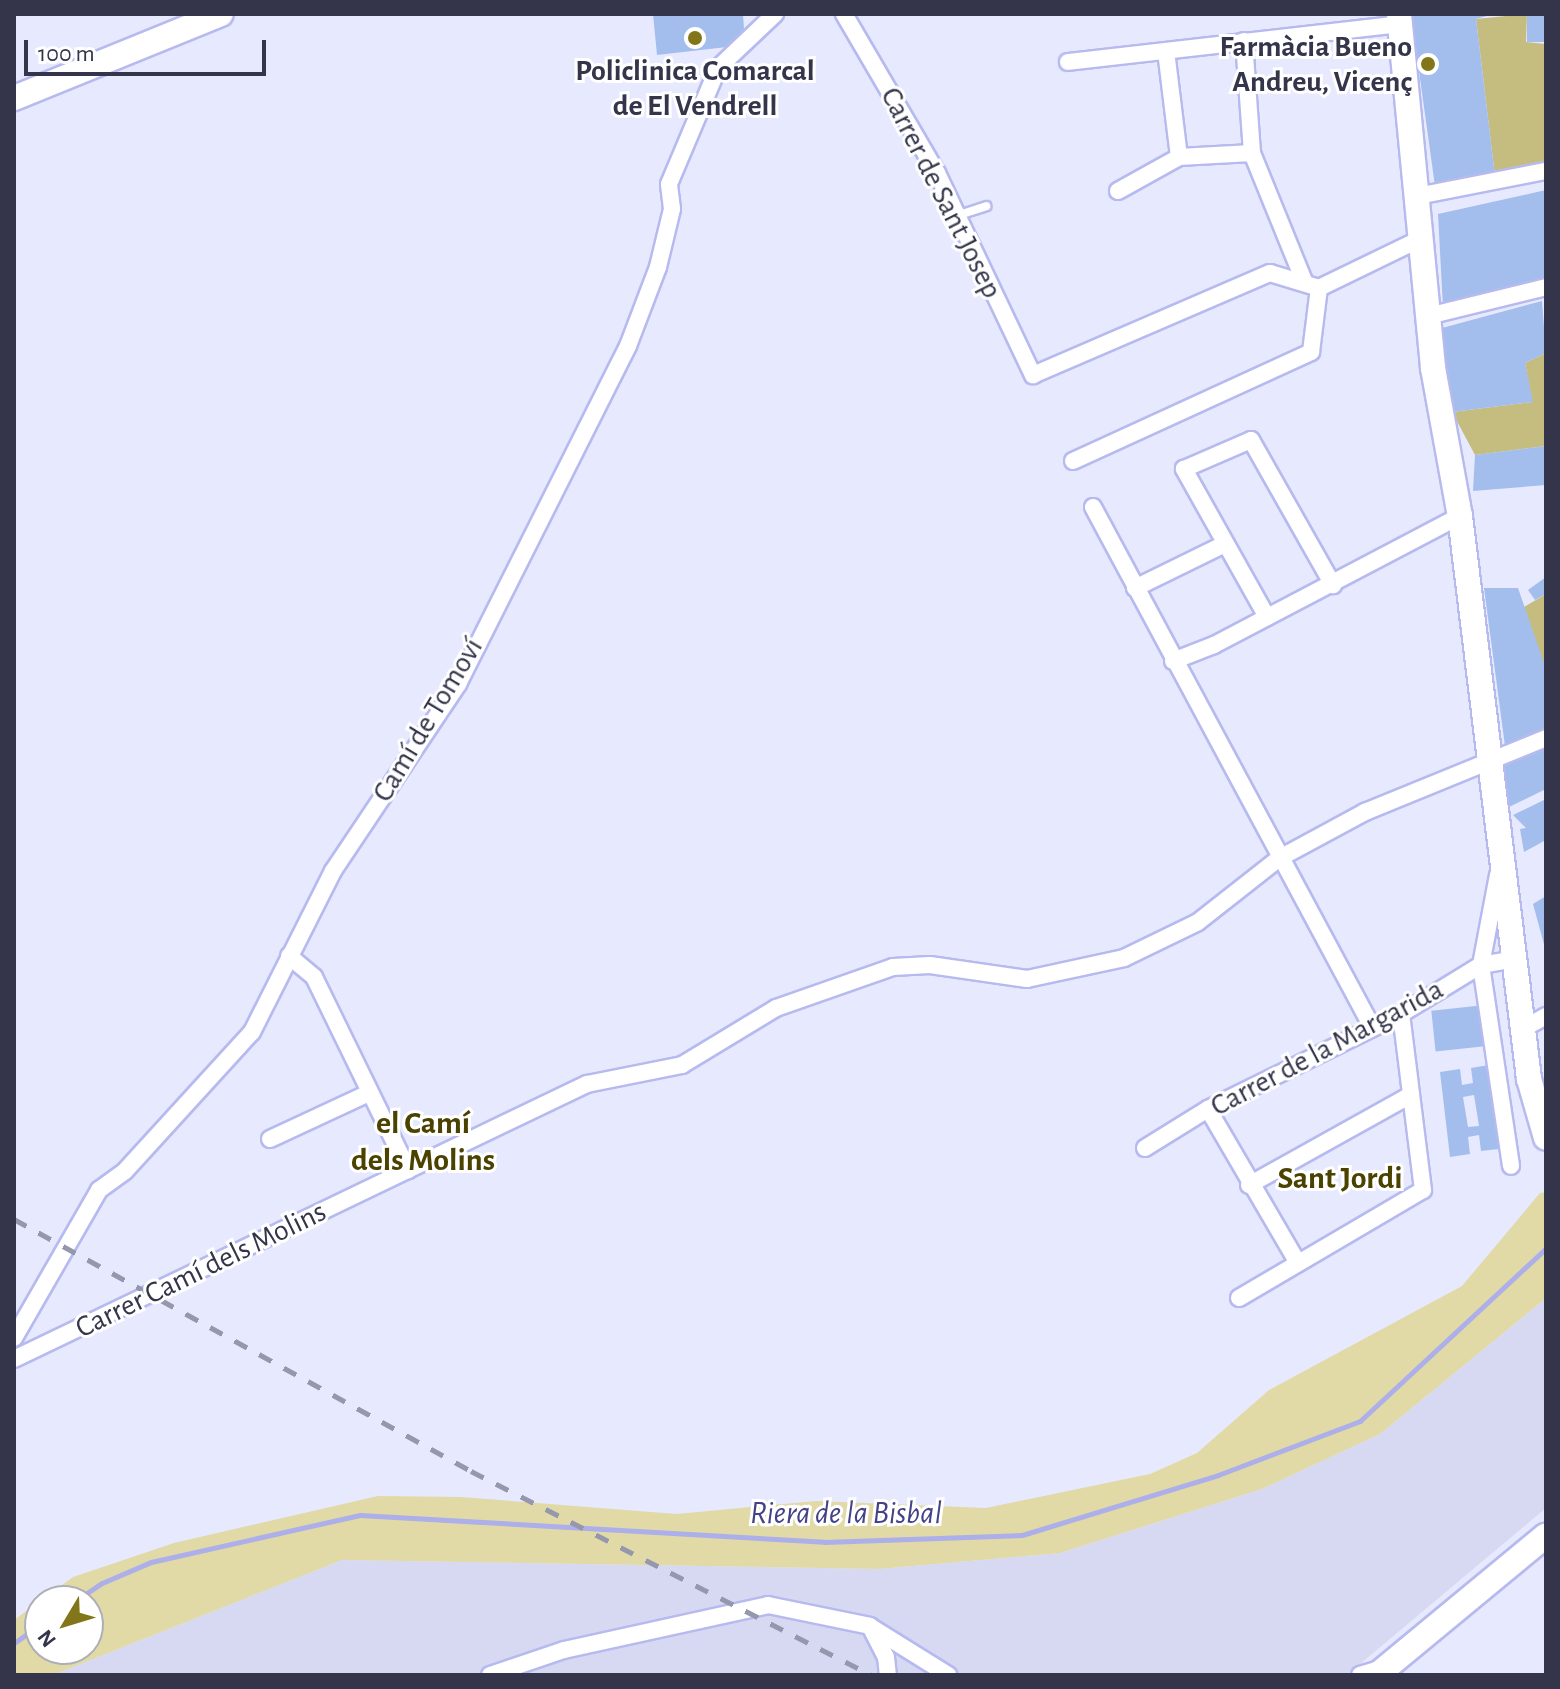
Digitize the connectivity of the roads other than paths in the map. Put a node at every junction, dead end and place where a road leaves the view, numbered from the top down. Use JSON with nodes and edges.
{"nodes":[{"id":1,"x":221,"y":14,"type":"edge"},
{"id":2,"x":775,"y":14,"type":"edge"},
{"id":3,"x":844,"y":14,"type":"edge"},
{"id":4,"x":1400,"y":19,"type":"edge"},
{"id":5,"x":1244,"y":41,"type":"junction"},
{"id":6,"x":1166,"y":51,"type":"junction"},
{"id":7,"x":1068,"y":62,"type":"dead end"},
{"id":8,"x":14,"y":98,"type":"edge"},
{"id":9,"x":1252,"y":153,"type":"junction"},
{"id":10,"x":1179,"y":157,"type":"junction"},
{"id":11,"x":1546,"y":171,"type":"edge"},
{"id":12,"x":1118,"y":191,"type":"dead end"},
{"id":13,"x":1417,"y":196,"type":"junction"},
{"id":14,"x":986,"y":206,"type":"dead end"},
{"id":15,"x":956,"y":216,"type":"junction"},
{"id":16,"x":1420,"y":239,"type":"junction"},
{"id":17,"x":1312,"y":285,"type":"junction"},
{"id":18,"x":1546,"y":287,"type":"edge"},
{"id":19,"x":1428,"y":316,"type":"junction"},
{"id":20,"x":1073,"y":461,"type":"dead end"},
{"id":21,"x":1093,"y":507,"type":"dead end"},
{"id":22,"x":1460,"y":516,"type":"junction"},
{"id":23,"x":1225,"y":544,"type":"junction"},
{"id":24,"x":1333,"y":585,"type":"junction"},
{"id":25,"x":1135,"y":588,"type":"junction"},
{"id":26,"x":1267,"y":617,"type":"junction"},
{"id":27,"x":1173,"y":661,"type":"junction"},
{"id":28,"x":1546,"y":738,"type":"edge"},
{"id":29,"x":1487,"y":764,"type":"junction"},
{"id":30,"x":1278,"y":859,"type":"junction"},
{"id":31,"x":1500,"y":866,"type":"junction"},
{"id":32,"x":289,"y":956,"type":"junction"},
{"id":33,"x":1514,"y":959,"type":"junction"},
{"id":34,"x":1481,"y":965,"type":"junction"},
{"id":35,"x":1401,"y":1014,"type":"junction"},
{"id":36,"x":1536,"y":1021,"type":"edge"},
{"id":37,"x":1371,"y":1025,"type":"junction"},
{"id":38,"x":369,"y":1093,"type":"junction"},
{"id":39,"x":1411,"y":1095,"type":"junction"},
{"id":40,"x":1208,"y":1109,"type":"junction"},
{"id":41,"x":1546,"y":1138,"type":"edge"},
{"id":42,"x":270,"y":1139,"type":"dead end"},
{"id":43,"x":1145,"y":1148,"type":"dead end"},
{"id":44,"x":1511,"y":1166,"type":"dead end"},
{"id":45,"x":408,"y":1170,"type":"junction"},
{"id":46,"x":1249,"y":1185,"type":"junction"},
{"id":47,"x":1298,"y":1263,"type":"junction"},
{"id":48,"x":1239,"y":1298,"type":"dead end"},
{"id":49,"x":14,"y":1338,"type":"edge"},
{"id":50,"x":14,"y":1359,"type":"edge"},
{"id":51,"x":1546,"y":1535,"type":"edge"},
{"id":52,"x":870,"y":1626,"type":"junction"},
{"id":53,"x":1382,"y":1670,"type":"edge"},
{"id":54,"x":490,"y":1675,"type":"edge"},
{"id":55,"x":888,"y":1675,"type":"edge"},
{"id":56,"x":948,"y":1675,"type":"edge"},
{"id":57,"x":1360,"y":1675,"type":"edge"}],
"edges":[{"from":1,"to":8,"type":"street"},
{"from":2,"to":32,"type":"street","name":"Camí de Tomoví"},
{"from":3,"to":15,"type":"street","name":"Carrer de Sant Josep"},
{"from":4,"to":5,"type":"street"},
{"from":4,"to":13,"type":"street"},
{"from":5,"to":6,"type":"street"},
{"from":5,"to":9,"type":"street"},
{"from":6,"to":7,"type":"street"},
{"from":6,"to":10,"type":"street"},
{"from":9,"to":10,"type":"street"},
{"from":9,"to":17,"type":"street"},
{"from":10,"to":12,"type":"street"},
{"from":11,"to":13,"type":"street"},
{"from":13,"to":16,"type":"street"},
{"from":14,"to":15,"type":"lane"},
{"from":15,"to":17,"type":"street","name":"Carrer de Sant Josep"},
{"from":16,"to":17,"type":"street"},
{"from":16,"to":19,"type":"street"},
{"from":17,"to":20,"type":"street"},
{"from":18,"to":19,"type":"street"},
{"from":19,"to":22,"type":"street"},
{"from":21,"to":25,"type":"street"},
{"from":22,"to":24,"type":"street"},
{"from":22,"to":29,"type":"street"},
{"from":23,"to":24,"type":"street"},
{"from":23,"to":25,"type":"street"},
{"from":23,"to":26,"type":"street"},
{"from":24,"to":26,"type":"street"},
{"from":25,"to":27,"type":"street"},
{"from":26,"to":27,"type":"street"},
{"from":27,"to":30,"type":"street"},
{"from":28,"to":29,"type":"street","name":"Carrer Camí dels Molins"},
{"from":29,"to":30,"type":"street","name":"Carrer Camí dels Molins"},
{"from":29,"to":31,"type":"street"},
{"from":30,"to":37,"type":"street"},
{"from":30,"to":45,"type":"street","name":"Carrer Camí dels Molins"},
{"from":31,"to":33,"type":"street"},
{"from":31,"to":34,"type":"street"},
{"from":32,"to":38,"type":"street"},
{"from":32,"to":49,"type":"street","name":"Camí de Tomoví"},
{"from":33,"to":34,"type":"street","name":"Carrer de la Margarida"},
{"from":33,"to":36,"type":"street"},
{"from":34,"to":35,"type":"street","name":"Carrer de la Margarida"},
{"from":34,"to":44,"type":"street"},
{"from":35,"to":37,"type":"street","name":"Carrer de la Margarida"},
{"from":35,"to":39,"type":"street"},
{"from":36,"to":41,"type":"street"},
{"from":37,"to":40,"type":"street","name":"Carrer de la Margarida"},
{"from":38,"to":42,"type":"street"},
{"from":38,"to":45,"type":"street"},
{"from":39,"to":46,"type":"street"},
{"from":39,"to":47,"type":"street"},
{"from":40,"to":43,"type":"street","name":"Carrer de la Margarida"},
{"from":40,"to":46,"type":"street"},
{"from":45,"to":50,"type":"street","name":"Carrer Camí dels Molins"},
{"from":46,"to":47,"type":"street"},
{"from":47,"to":48,"type":"street"},
{"from":51,"to":53,"type":"street"},
{"from":52,"to":54,"type":"street"},
{"from":52,"to":55,"type":"street"},
{"from":52,"to":56,"type":"street"},
{"from":53,"to":57,"type":"street"}]}
